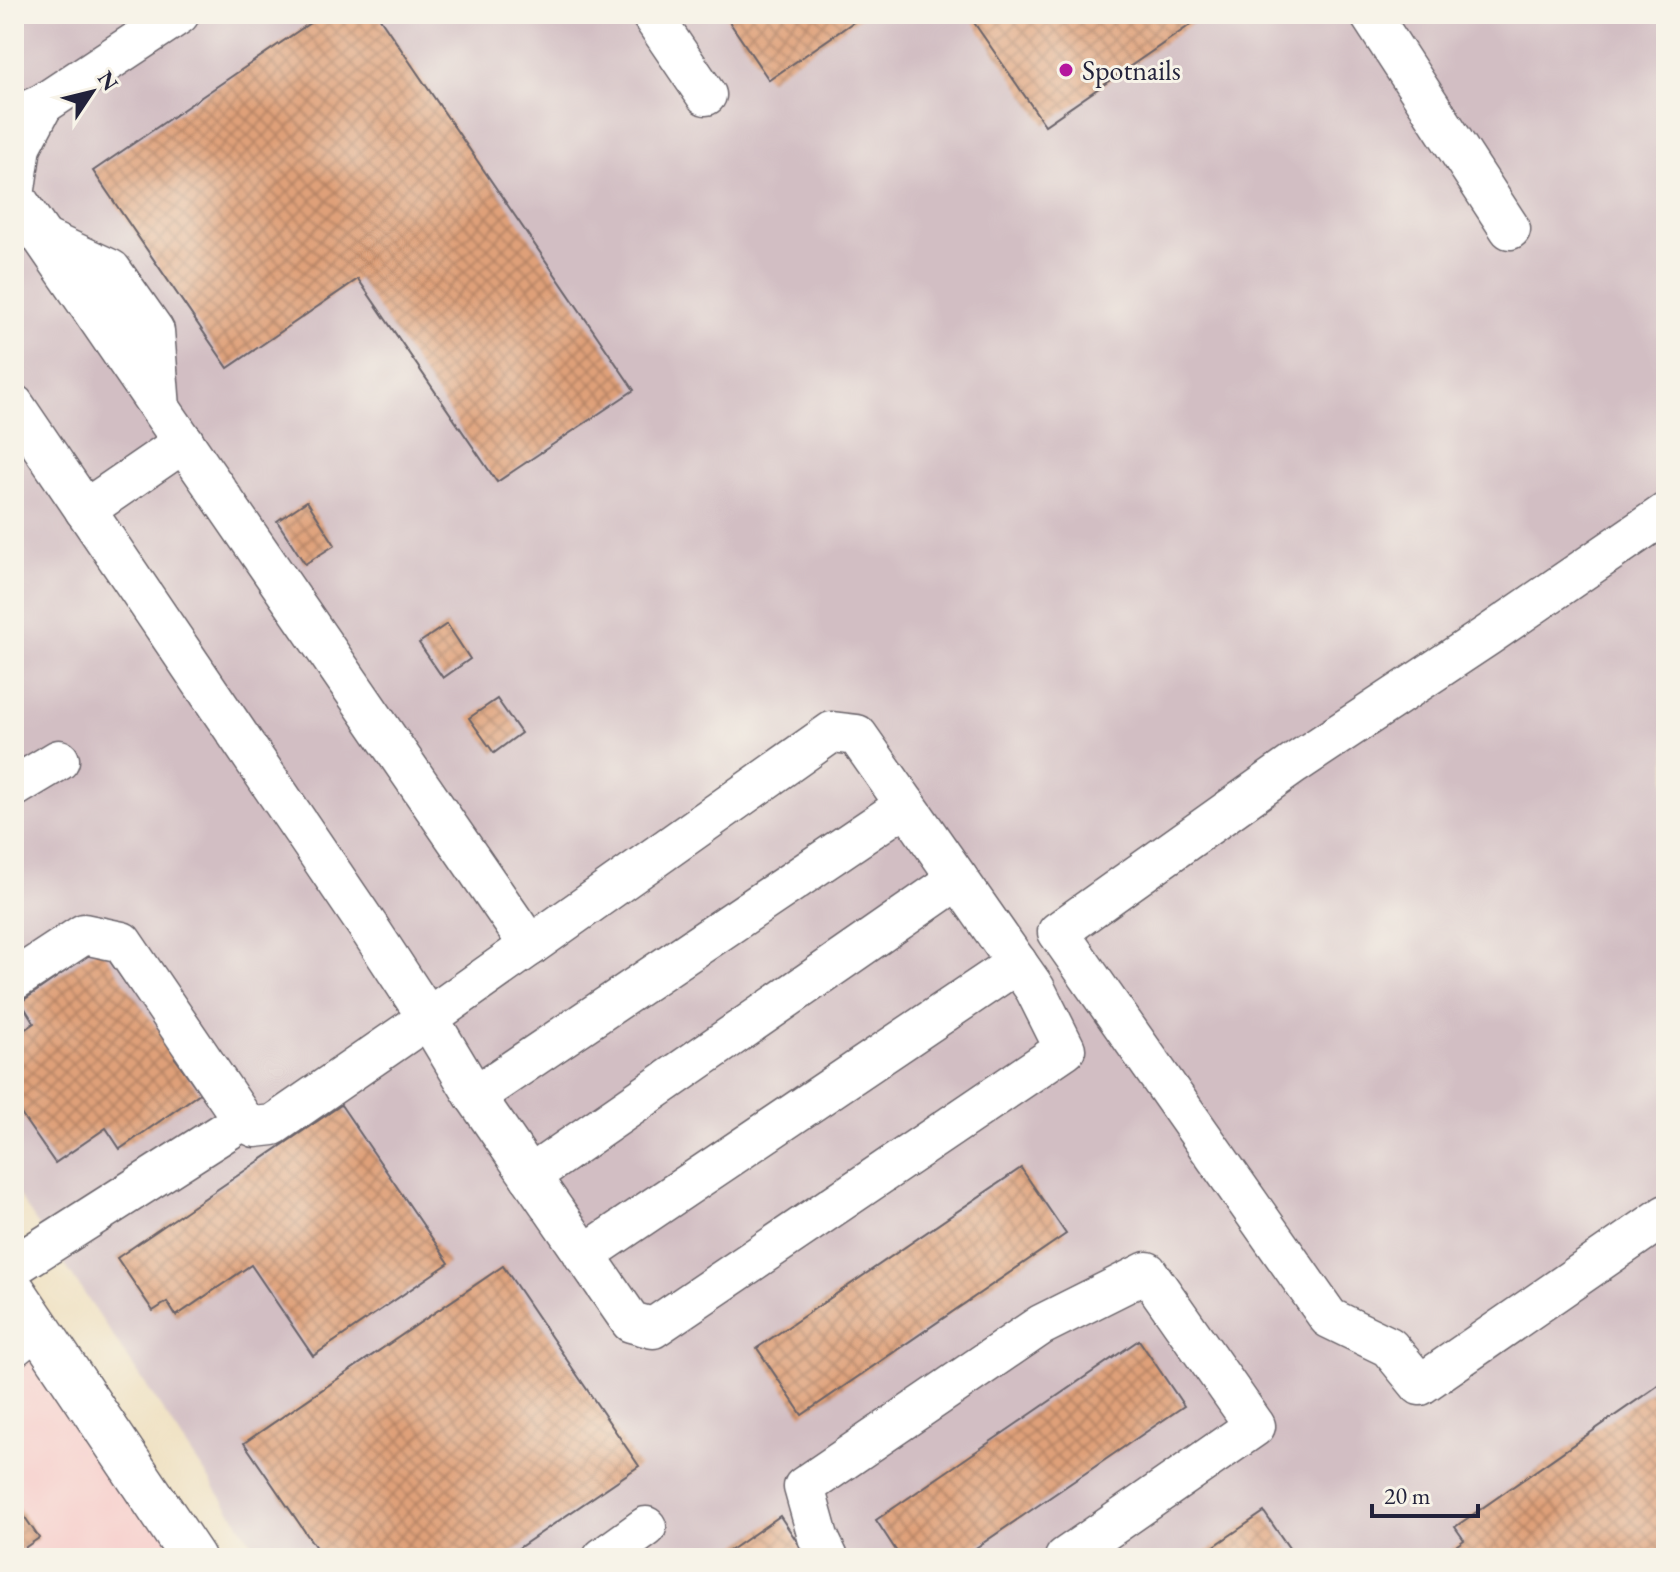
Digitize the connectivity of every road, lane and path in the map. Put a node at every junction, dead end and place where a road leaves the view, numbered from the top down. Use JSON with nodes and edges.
{"nodes":[{"id":1,"x":179,"y":14,"type":"edge"},
{"id":2,"x":651,"y":14,"type":"edge"},
{"id":3,"x":1370,"y":14,"type":"edge"},
{"id":4,"x":706,"y":95,"type":"dead end"},
{"id":5,"x":28,"y":110,"type":"edge"},
{"id":6,"x":15,"y":180,"type":"edge"},
{"id":7,"x":1510,"y":229,"type":"dead end"},
{"id":8,"x":14,"y":405,"type":"edge"},
{"id":9,"x":184,"y":442,"type":"junction"},
{"id":10,"x":85,"y":510,"type":"junction"},
{"id":11,"x":1666,"y":513,"type":"edge"},
{"id":12,"x":59,"y":760,"type":"dead end"},
{"id":13,"x":14,"y":787,"type":"edge"},
{"id":14,"x":906,"y":805,"type":"junction"},
{"id":15,"x":958,"y":879,"type":"junction"},
{"id":16,"x":530,"y":946,"type":"junction"},
{"id":17,"x":1017,"y":963,"type":"junction"},
{"id":18,"x":14,"y":980,"type":"edge"},
{"id":19,"x":428,"y":1018,"type":"junction"},
{"id":20,"x":475,"y":1096,"type":"junction"},
{"id":21,"x":243,"y":1120,"type":"junction"},
{"id":22,"x":530,"y":1176,"type":"junction"},
{"id":23,"x":1666,"y":1215,"type":"edge"},
{"id":24,"x":584,"y":1255,"type":"junction"},
{"id":25,"x":14,"y":1266,"type":"edge"},
{"id":26,"x":22,"y":1321,"type":"edge"},
{"id":27,"x":646,"y":1527,"type":"dead end"},
{"id":28,"x":187,"y":1556,"type":"edge"},
{"id":29,"x":603,"y":1558,"type":"edge"},
{"id":30,"x":828,"y":1558,"type":"edge"},
{"id":31,"x":1065,"y":1558,"type":"edge"}],
"edges":[{"from":1,"to":5,"type":"lane"},
{"from":2,"to":4,"type":"lane"},
{"from":3,"to":7,"type":"lane"},
{"from":5,"to":6,"type":"lane"},
{"from":6,"to":9,"type":"lane"},
{"from":8,"to":10,"type":"lane"},
{"from":9,"to":10,"type":"lane"},
{"from":9,"to":16,"type":"lane"},
{"from":10,"to":19,"type":"lane"},
{"from":11,"to":23,"type":"lane"},
{"from":12,"to":13,"type":"lane"},
{"from":14,"to":15,"type":"lane"},
{"from":14,"to":16,"type":"lane"},
{"from":14,"to":20,"type":"lane"},
{"from":15,"to":17,"type":"lane"},
{"from":15,"to":22,"type":"lane"},
{"from":16,"to":19,"type":"lane"},
{"from":17,"to":24,"type":"lane"},
{"from":17,"to":24,"type":"lane"},
{"from":18,"to":21,"type":"lane"},
{"from":19,"to":20,"type":"lane"},
{"from":19,"to":21,"type":"lane"},
{"from":20,"to":22,"type":"lane"},
{"from":21,"to":25,"type":"lane"},
{"from":22,"to":24,"type":"lane"},
{"from":26,"to":28,"type":"main road"},
{"from":27,"to":29,"type":"lane"},
{"from":30,"to":31,"type":"lane"}]}
